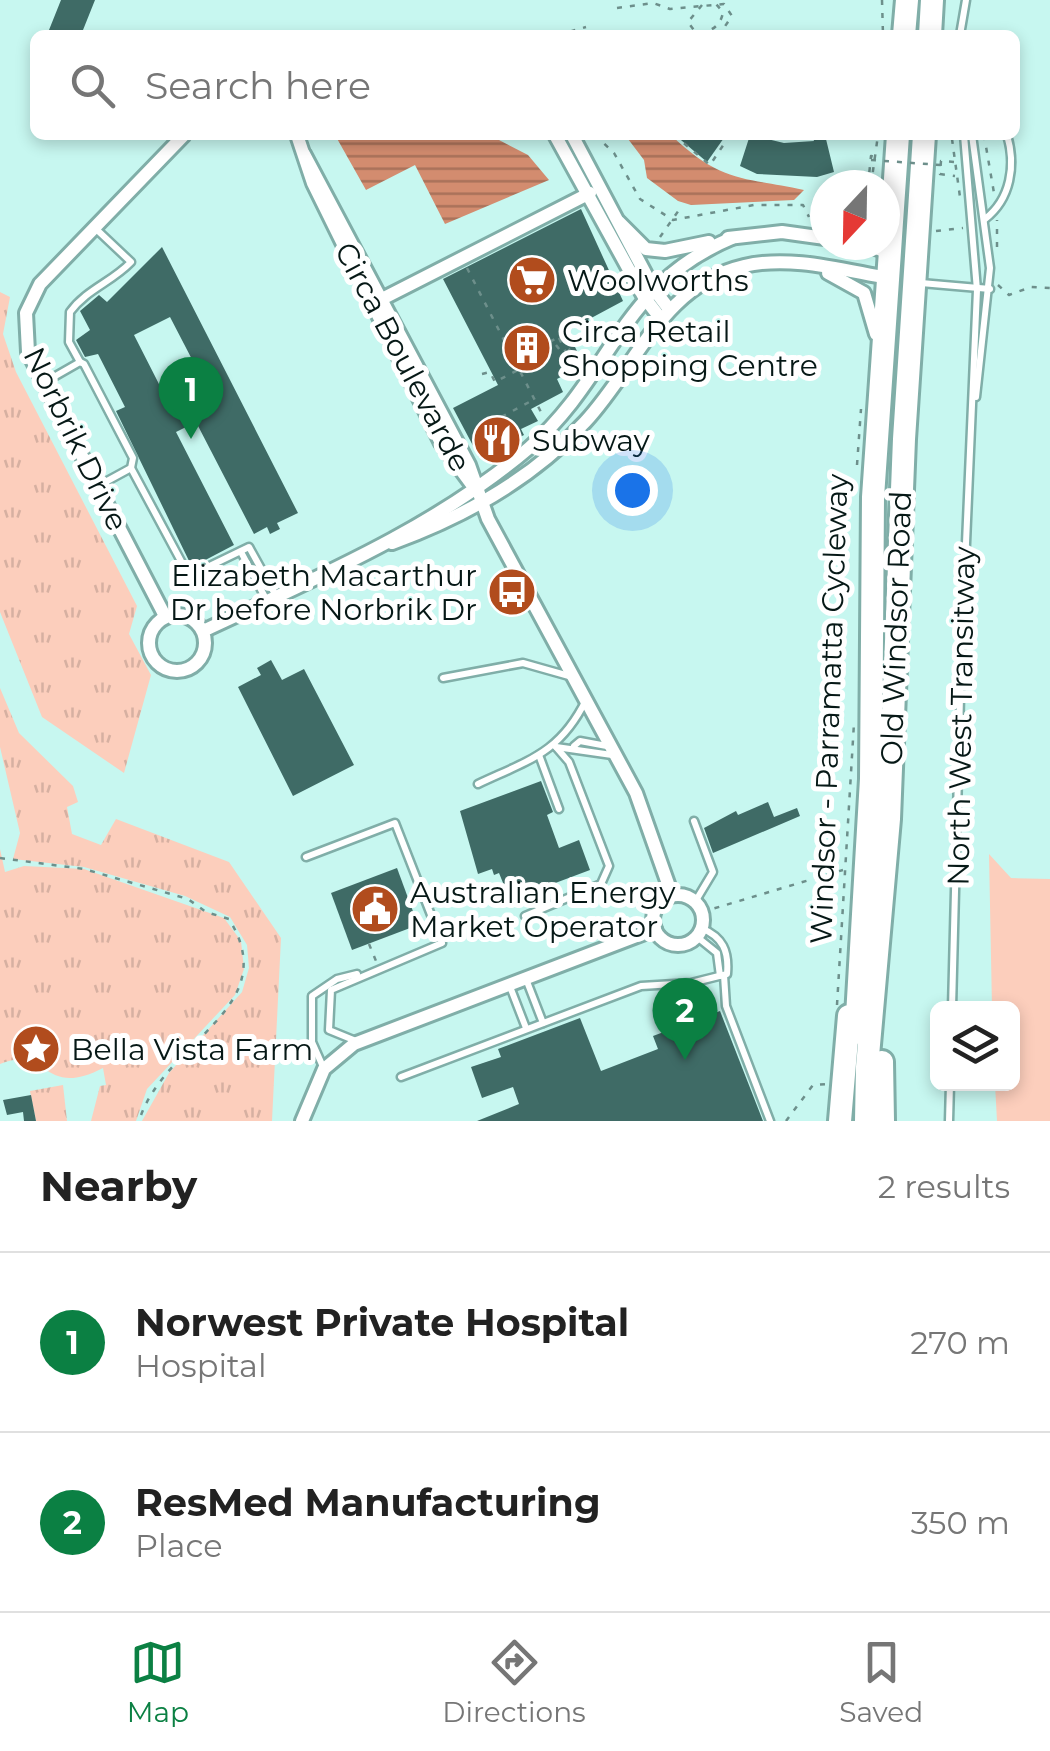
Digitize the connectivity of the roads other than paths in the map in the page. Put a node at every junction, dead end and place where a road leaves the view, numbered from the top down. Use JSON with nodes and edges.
{"nodes":[{"id":1,"x":906,"y":0,"type":"edge"},
{"id":2,"x":932,"y":0,"type":"edge"},
{"id":3,"x":966,"y":3,"type":"edge"},
{"id":4,"x":904,"y":30,"type":"edge"},
{"id":5,"x":930,"y":30,"type":"edge"},
{"id":6,"x":963,"y":30,"type":"edge"},
{"id":7,"x":179,"y":140,"type":"edge"},
{"id":8,"x":299,"y":140,"type":"edge"},
{"id":9,"x":558,"y":140,"type":"edge"},
{"id":10,"x":575,"y":140,"type":"edge"},
{"id":11,"x":895,"y":140,"type":"edge"},
{"id":12,"x":896,"y":140,"type":"edge"},
{"id":13,"x":924,"y":140,"type":"edge"},
{"id":14,"x":964,"y":140,"type":"edge"},
{"id":15,"x":973,"y":140,"type":"edge"},
{"id":16,"x":1007,"y":140,"type":"edge"},
{"id":17,"x":888,"y":170,"type":"edge"},
{"id":18,"x":894,"y":170,"type":"edge"},
{"id":19,"x":590,"y":193,"type":"junction"},
{"id":20,"x":984,"y":219,"type":"junction"},
{"id":21,"x":619,"y":222,"type":"junction"},
{"id":22,"x":94,"y":227,"type":"junction"},
{"id":23,"x":810,"y":235,"type":"edge"},
{"id":24,"x":732,"y":238,"type":"junction"},
{"id":25,"x":889,"y":260,"type":"edge"},
{"id":26,"x":896,"y":260,"type":"edge"},
{"id":27,"x":800,"y":264,"type":"junction"},
{"id":28,"x":888,"y":278,"type":"junction"},
{"id":29,"x":915,"y":282,"type":"junction"},
{"id":30,"x":977,"y":290,"type":"junction"},
{"id":31,"x":990,"y":290,"type":"junction"},
{"id":32,"x":648,"y":292,"type":"junction"},
{"id":33,"x":378,"y":301,"type":"junction"},
{"id":34,"x":665,"y":314,"type":"junction"},
{"id":35,"x":80,"y":362,"type":"junction"},
{"id":36,"x":44,"y":383,"type":"junction"},
{"id":37,"x":972,"y":424,"type":"junction"},
{"id":38,"x":131,"y":468,"type":"junction"},
{"id":39,"x":98,"y":486,"type":"junction"},
{"id":40,"x":475,"y":489,"type":"junction"},
{"id":41,"x":872,"y":497,"type":"junction"},
{"id":42,"x":481,"y":504,"type":"junction"},
{"id":43,"x":362,"y":554,"type":"junction"},
{"id":44,"x":271,"y":598,"type":"junction"},
{"id":45,"x":165,"y":616,"type":"junction"},
{"id":46,"x":203,"y":631,"type":"junction"},
{"id":47,"x":443,"y":678,"type":"dead end"},
{"id":48,"x":575,"y":678,"type":"junction"},
{"id":49,"x":586,"y":699,"type":"junction"},
{"id":50,"x":571,"y":729,"type":"junction"},
{"id":51,"x":577,"y":744,"type":"junction"},
{"id":52,"x":556,"y":746,"type":"junction"},
{"id":53,"x":615,"y":752,"type":"junction"},
{"id":54,"x":539,"y":754,"type":"junction"},
{"id":55,"x":478,"y":784,"type":"dead end"},
{"id":56,"x":558,"y":809,"type":"dead end"},
{"id":57,"x":694,"y":821,"type":"dead end"},
{"id":58,"x":306,"y":857,"type":"dead end"},
{"id":59,"x":672,"y":896,"type":"junction"},
{"id":60,"x":698,"y":907,"type":"junction"},
{"id":61,"x":525,"y":916,"type":"dead end"},
{"id":62,"x":870,"y":928,"type":"junction"},
{"id":63,"x":654,"y":929,"type":"junction"},
{"id":64,"x":699,"y":932,"type":"junction"},
{"id":65,"x":368,"y":972,"type":"junction"},
{"id":66,"x":724,"y":975,"type":"junction"},
{"id":67,"x":525,"y":978,"type":"junction"},
{"id":68,"x":509,"y":984,"type":"junction"},
{"id":69,"x":952,"y":1001,"type":"edge"},
{"id":70,"x":544,"y":1023,"type":"junction"},
{"id":71,"x":526,"y":1028,"type":"junction"},
{"id":72,"x":359,"y":1042,"type":"junction"},
{"id":73,"x":324,"y":1069,"type":"junction"},
{"id":74,"x":401,"y":1077,"type":"dead end"},
{"id":75,"x":950,"y":1091,"type":"edge"},
{"id":76,"x":302,"y":1121,"type":"edge"},
{"id":77,"x":770,"y":1121,"type":"edge"},
{"id":78,"x":840,"y":1121,"type":"edge"},
{"id":79,"x":851,"y":1121,"type":"edge"},
{"id":80,"x":866,"y":1121,"type":"edge"},
{"id":81,"x":882,"y":1121,"type":"edge"},
{"id":82,"x":949,"y":1121,"type":"edge"}],
"edges":[{"from":1,"to":4,"type":"highway"},
{"from":2,"to":5,"type":"highway"},
{"from":3,"to":6,"type":"lane"},
{"from":7,"to":22,"type":"street","name":"Norbrik Drive"},
{"from":8,"to":33,"type":"street","name":"Circa Boulevarde"},
{"from":9,"to":19,"type":"street"},
{"from":10,"to":21,"type":"street"},
{"from":11,"to":17,"type":"street"},
{"from":12,"to":18,"type":"highway","name":"Old Windsor Road"},
{"from":13,"to":29,"type":"highway","name":"Old Windsor Road"},
{"from":14,"to":30,"type":"lane","name":"North West Transitway"},
{"from":15,"to":20,"type":"lane","name":"North West Transitway"},
{"from":16,"to":20,"type":"lane"},
{"from":19,"to":32,"type":"street"},
{"from":19,"to":33,"type":"street"},
{"from":20,"to":31,"type":"lane","name":"North West Transitway"},
{"from":21,"to":24,"type":"street"},
{"from":21,"to":32,"type":"street"},
{"from":22,"to":35,"type":"lane"},
{"from":22,"to":36,"type":"street","name":"Norbrik Drive"},
{"from":23,"to":24,"type":"street"},
{"from":24,"to":32,"type":"street"},
{"from":25,"to":28,"type":"highway","name":"Old Windsor Road"},
{"from":26,"to":29,"type":"highway"},
{"from":27,"to":28,"type":"street"},
{"from":27,"to":34,"type":"street"},
{"from":27,"to":41,"type":"street"},
{"from":28,"to":29,"type":"highway"},
{"from":28,"to":41,"type":"highway","name":"Old Windsor Road"},
{"from":29,"to":30,"type":"lane"},
{"from":29,"to":62,"type":"highway","name":"Old Windsor Road"},
{"from":30,"to":31,"type":"lane"},
{"from":30,"to":37,"type":"lane","name":"North West Transitway"},
{"from":31,"to":37,"type":"lane","name":"North West Transitway"},
{"from":32,"to":34,"type":"street"},
{"from":32,"to":40,"type":"street"},
{"from":33,"to":40,"type":"street","name":"Circa Boulevarde"},
{"from":34,"to":42,"type":"street"},
{"from":35,"to":36,"type":"lane"},
{"from":35,"to":38,"type":"lane"},
{"from":36,"to":39,"type":"street","name":"Norbrik Drive"},
{"from":37,"to":69,"type":"lane","name":"North West Transitway"},
{"from":38,"to":39,"type":"lane"},
{"from":38,"to":44,"type":"lane"},
{"from":39,"to":45,"type":"street","name":"Norbrik Drive"},
{"from":40,"to":42,"type":"street","name":"Circa Boulevarde"},
{"from":40,"to":43,"type":"street"},
{"from":41,"to":62,"type":"highway","name":"Old Windsor Road"},
{"from":42,"to":43,"type":"street"},
{"from":42,"to":48,"type":"street","name":"Circa Boulevarde"},
{"from":43,"to":44,"type":"street"},
{"from":44,"to":46,"type":"street"},
{"from":45,"to":46,"type":"street"},
{"from":45,"to":46,"type":"street"},
{"from":47,"to":48,"type":"lane"},
{"from":48,"to":49,"type":"street","name":"Circa Boulevarde"},
{"from":49,"to":50,"type":"lane"},
{"from":49,"to":53,"type":"street","name":"Circa Boulevarde"},
{"from":50,"to":51,"type":"lane"},
{"from":50,"to":52,"type":"lane"},
{"from":51,"to":52,"type":"lane"},
{"from":51,"to":53,"type":"lane"},
{"from":52,"to":54,"type":"lane"},
{"from":52,"to":61,"type":"lane"},
{"from":53,"to":59,"type":"street","name":"Circa Boulevarde"},
{"from":54,"to":55,"type":"lane"},
{"from":54,"to":56,"type":"lane"},
{"from":57,"to":60,"type":"lane"},
{"from":58,"to":65,"type":"lane"},
{"from":59,"to":60,"type":"street"},
{"from":59,"to":63,"type":"street"},
{"from":60,"to":64,"type":"street"},
{"from":62,"to":78,"type":"highway"},
{"from":62,"to":79,"type":"highway","name":"Old Windsor Road"},
{"from":62,"to":80,"type":"highway","name":"Old Windsor Road"},
{"from":62,"to":81,"type":"highway"},
{"from":63,"to":64,"type":"street"},
{"from":63,"to":67,"type":"street"},
{"from":64,"to":66,"type":"lane"},
{"from":64,"to":66,"type":"lane"},
{"from":65,"to":72,"type":"lane"},
{"from":65,"to":73,"type":"lane"},
{"from":66,"to":70,"type":"lane"},
{"from":66,"to":77,"type":"lane"},
{"from":67,"to":68,"type":"street"},
{"from":67,"to":70,"type":"lane"},
{"from":68,"to":71,"type":"lane"},
{"from":68,"to":72,"type":"street"},
{"from":70,"to":71,"type":"lane"},
{"from":71,"to":74,"type":"lane"},
{"from":72,"to":73,"type":"street"},
{"from":73,"to":76,"type":"street"},
{"from":75,"to":82,"type":"lane"}]}
